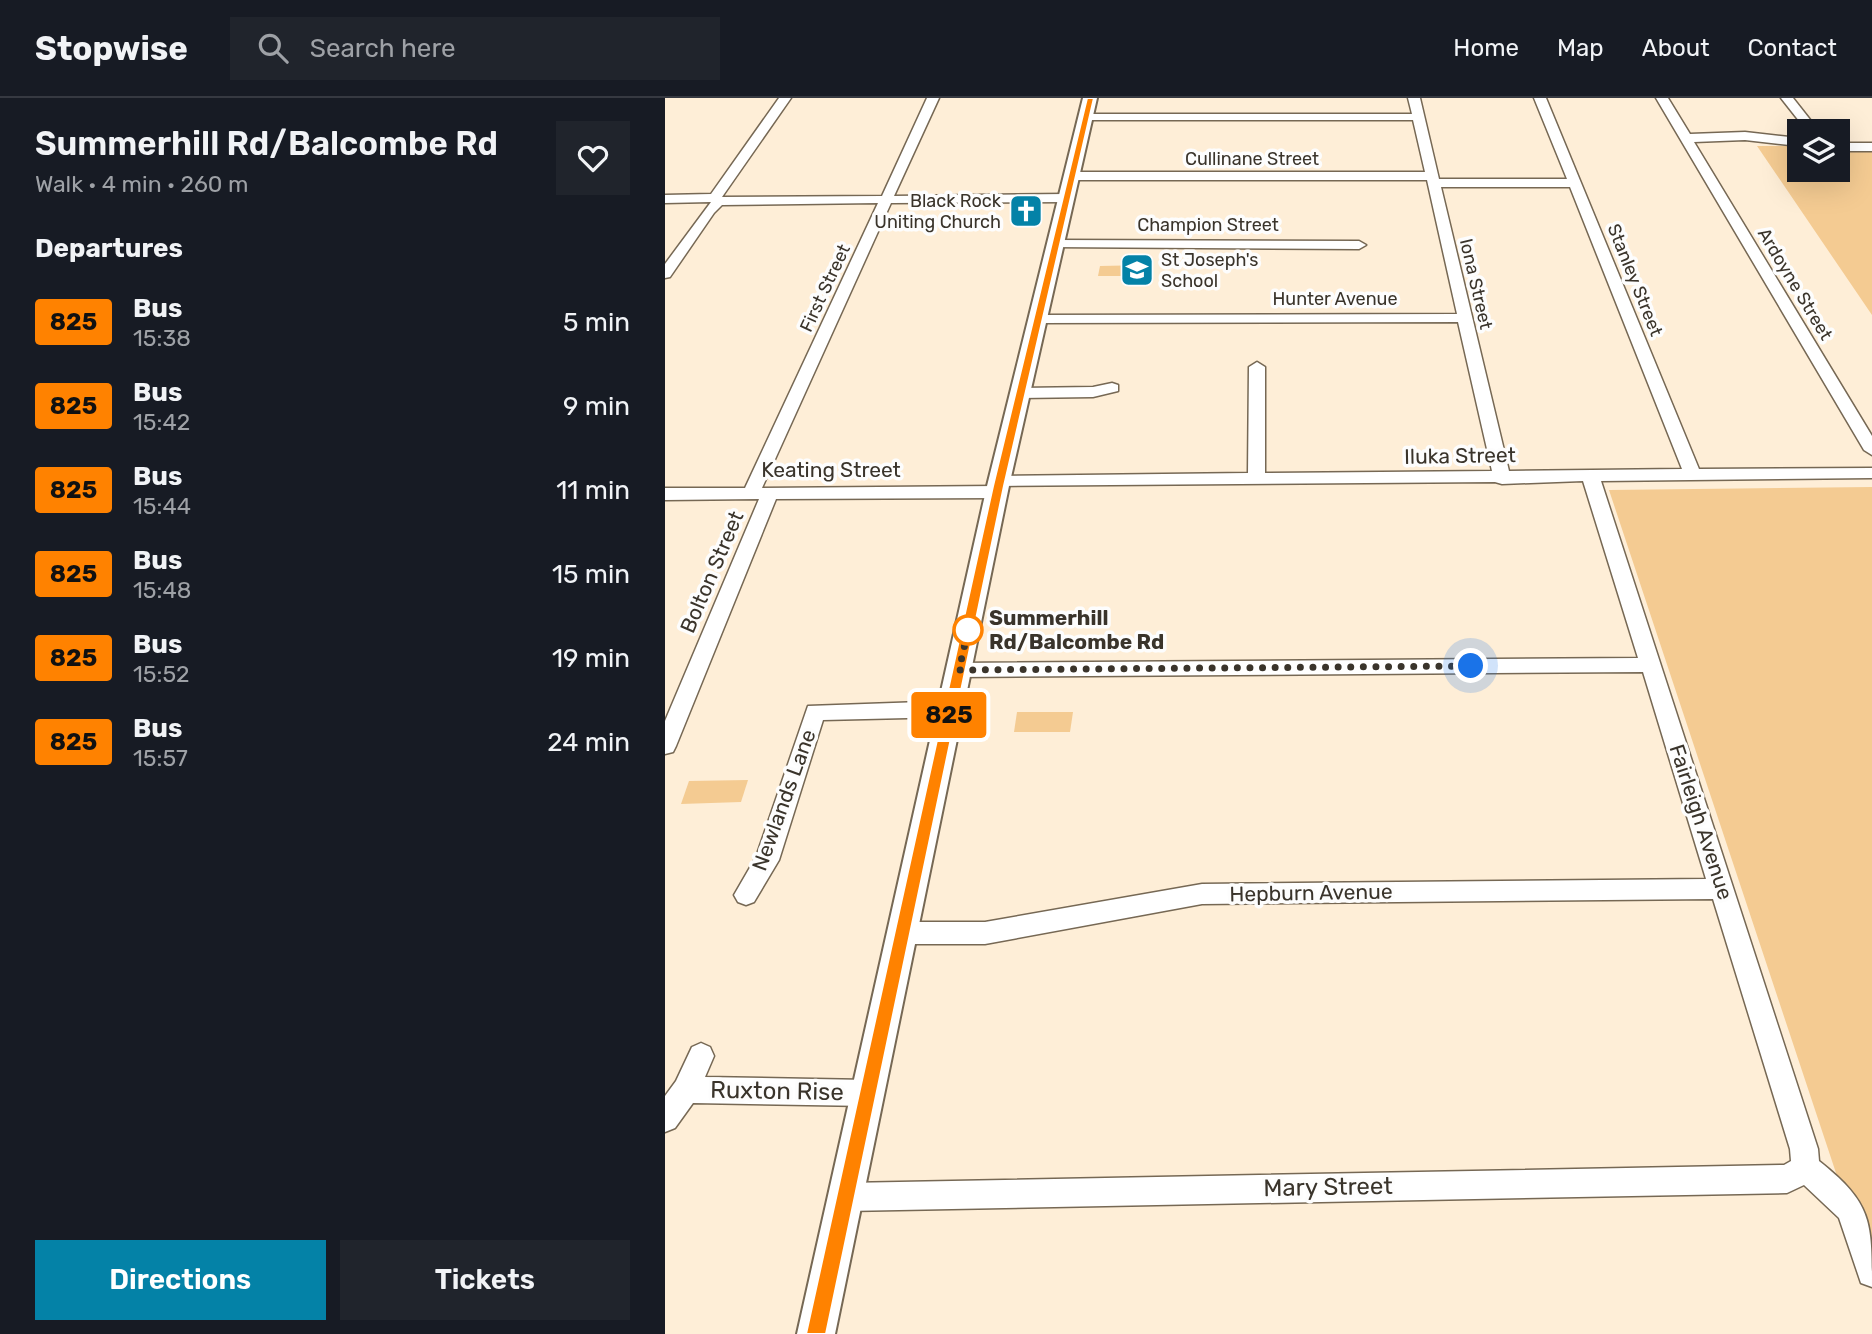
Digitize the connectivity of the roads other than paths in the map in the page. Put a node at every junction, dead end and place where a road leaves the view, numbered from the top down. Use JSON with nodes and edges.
{"nodes":[{"id":1,"x":785,"y":98,"type":"edge"},
{"id":2,"x":933,"y":98,"type":"edge"},
{"id":3,"x":1090,"y":98,"type":"edge"},
{"id":4,"x":1414,"y":98,"type":"edge"},
{"id":5,"x":1540,"y":98,"type":"edge"},
{"id":6,"x":1662,"y":98,"type":"edge"},
{"id":7,"x":1787,"y":98,"type":"edge"},
{"id":8,"x":1086,"y":117,"type":"junction"},
{"id":9,"x":1418,"y":117,"type":"junction"},
{"id":10,"x":1804,"y":119,"type":"edge"},
{"id":11,"x":1686,"y":134,"type":"junction"},
{"id":12,"x":1787,"y":141,"type":"edge"},
{"id":13,"x":1850,"y":147,"type":"edge"},
{"id":14,"x":1872,"y":148,"type":"edge"},
{"id":15,"x":1072,"y":176,"type":"junction"},
{"id":16,"x":1433,"y":180,"type":"junction"},
{"id":17,"x":1575,"y":183,"type":"junction"},
{"id":18,"x":1066,"y":198,"type":"junction"},
{"id":19,"x":665,"y":199,"type":"edge"},
{"id":20,"x":719,"y":199,"type":"junction"},
{"id":21,"x":887,"y":199,"type":"junction"},
{"id":22,"x":1056,"y":244,"type":"junction"},
{"id":23,"x":1359,"y":244,"type":"dead end"},
{"id":24,"x":665,"y":274,"type":"edge"},
{"id":25,"x":1464,"y":318,"type":"junction"},
{"id":26,"x":1038,"y":319,"type":"junction"},
{"id":27,"x":1257,"y":367,"type":"dead end"},
{"id":28,"x":1112,"y":388,"type":"dead end"},
{"id":29,"x":1020,"y":393,"type":"junction"},
{"id":30,"x":1872,"y":450,"type":"edge"},
{"id":31,"x":1872,"y":474,"type":"edge"},
{"id":32,"x":1694,"y":477,"type":"junction"},
{"id":33,"x":1591,"y":478,"type":"junction"},
{"id":34,"x":1502,"y":479,"type":"junction"},
{"id":35,"x":1256,"y":481,"type":"junction"},
{"id":36,"x":998,"y":487,"type":"junction"},
{"id":37,"x":760,"y":493,"type":"junction"},
{"id":38,"x":665,"y":494,"type":"edge"},
{"id":39,"x":1651,"y":665,"type":"junction"},
{"id":40,"x":959,"y":670,"type":"junction"},
{"id":41,"x":950,"y":709,"type":"junction"},
{"id":42,"x":665,"y":746,"type":"edge"},
{"id":43,"x":1723,"y":889,"type":"junction"},
{"id":44,"x":746,"y":895,"type":"dead end"},
{"id":45,"x":903,"y":933,"type":"junction"},
{"id":46,"x":701,"y":1056,"type":"dead end"},
{"id":47,"x":687,"y":1090,"type":"junction"},
{"id":48,"x":868,"y":1093,"type":"junction"},
{"id":49,"x":665,"y":1118,"type":"edge"},
{"id":50,"x":1805,"y":1168,"type":"junction"},
{"id":51,"x":846,"y":1197,"type":"junction"},
{"id":52,"x":1872,"y":1272,"type":"edge"},
{"id":53,"x":816,"y":1334,"type":"edge"}],
"edges":[{"from":1,"to":20,"type":"street"},
{"from":2,"to":21,"type":"street","name":"First Street"},
{"from":3,"to":8,"type":"main road"},
{"from":4,"to":9,"type":"street","name":"Iona Street"},
{"from":5,"to":17,"type":"street","name":"Stanley Street"},
{"from":6,"to":11,"type":"street","name":"Ardoyne Street"},
{"from":7,"to":10,"type":"street"},
{"from":8,"to":9,"type":"street"},
{"from":8,"to":15,"type":"main road"},
{"from":9,"to":16,"type":"street","name":"Iona Street"},
{"from":11,"to":12,"type":"street"},
{"from":11,"to":30,"type":"street","name":"Ardoyne Street"},
{"from":13,"to":14,"type":"street"},
{"from":15,"to":16,"type":"street","name":"Cullinane Street"},
{"from":15,"to":18,"type":"main road"},
{"from":16,"to":17,"type":"street","name":"Cullinane Street"},
{"from":16,"to":25,"type":"street","name":"Iona Street"},
{"from":17,"to":32,"type":"street","name":"Stanley Street"},
{"from":18,"to":21,"type":"street"},
{"from":18,"to":22,"type":"main road"},
{"from":19,"to":20,"type":"street"},
{"from":20,"to":21,"type":"street"},
{"from":20,"to":24,"type":"street"},
{"from":21,"to":37,"type":"street","name":"First Street"},
{"from":22,"to":23,"type":"street","name":"Champion Street"},
{"from":22,"to":26,"type":"main road"},
{"from":25,"to":26,"type":"street","name":"Hunter Avenue"},
{"from":25,"to":34,"type":"street","name":"Iona Street"},
{"from":26,"to":29,"type":"main road"},
{"from":27,"to":35,"type":"street"},
{"from":28,"to":29,"type":"street"},
{"from":29,"to":36,"type":"main road"},
{"from":31,"to":32,"type":"street","name":"Iluka Street"},
{"from":32,"to":33,"type":"street","name":"Iluka Street"},
{"from":33,"to":34,"type":"street","name":"Iluka Street"},
{"from":33,"to":39,"type":"street","name":"Fairleigh Avenue"},
{"from":34,"to":35,"type":"street","name":"Iluka Street"},
{"from":35,"to":36,"type":"street","name":"Iluka Street"},
{"from":36,"to":37,"type":"street","name":"Keating Street"},
{"from":36,"to":40,"type":"main road"},
{"from":37,"to":38,"type":"street","name":"Keating Street"},
{"from":37,"to":42,"type":"street","name":"Bolton Street"},
{"from":39,"to":40,"type":"street"},
{"from":39,"to":43,"type":"street","name":"Fairleigh Avenue"},
{"from":40,"to":41,"type":"main road"},
{"from":41,"to":44,"type":"street","name":"Newlands Lane"},
{"from":41,"to":45,"type":"main road"},
{"from":43,"to":45,"type":"street","name":"Hepburn Avenue"},
{"from":43,"to":50,"type":"street","name":"Fairleigh Avenue"},
{"from":45,"to":48,"type":"main road"},
{"from":46,"to":47,"type":"street","name":"Ruxton Rise"},
{"from":47,"to":48,"type":"street","name":"Ruxton Rise"},
{"from":47,"to":49,"type":"street","name":"Ruxton Rise"},
{"from":48,"to":51,"type":"main road"},
{"from":50,"to":51,"type":"street","name":"Mary Street"},
{"from":50,"to":52,"type":"street"},
{"from":51,"to":53,"type":"main road"}]}
